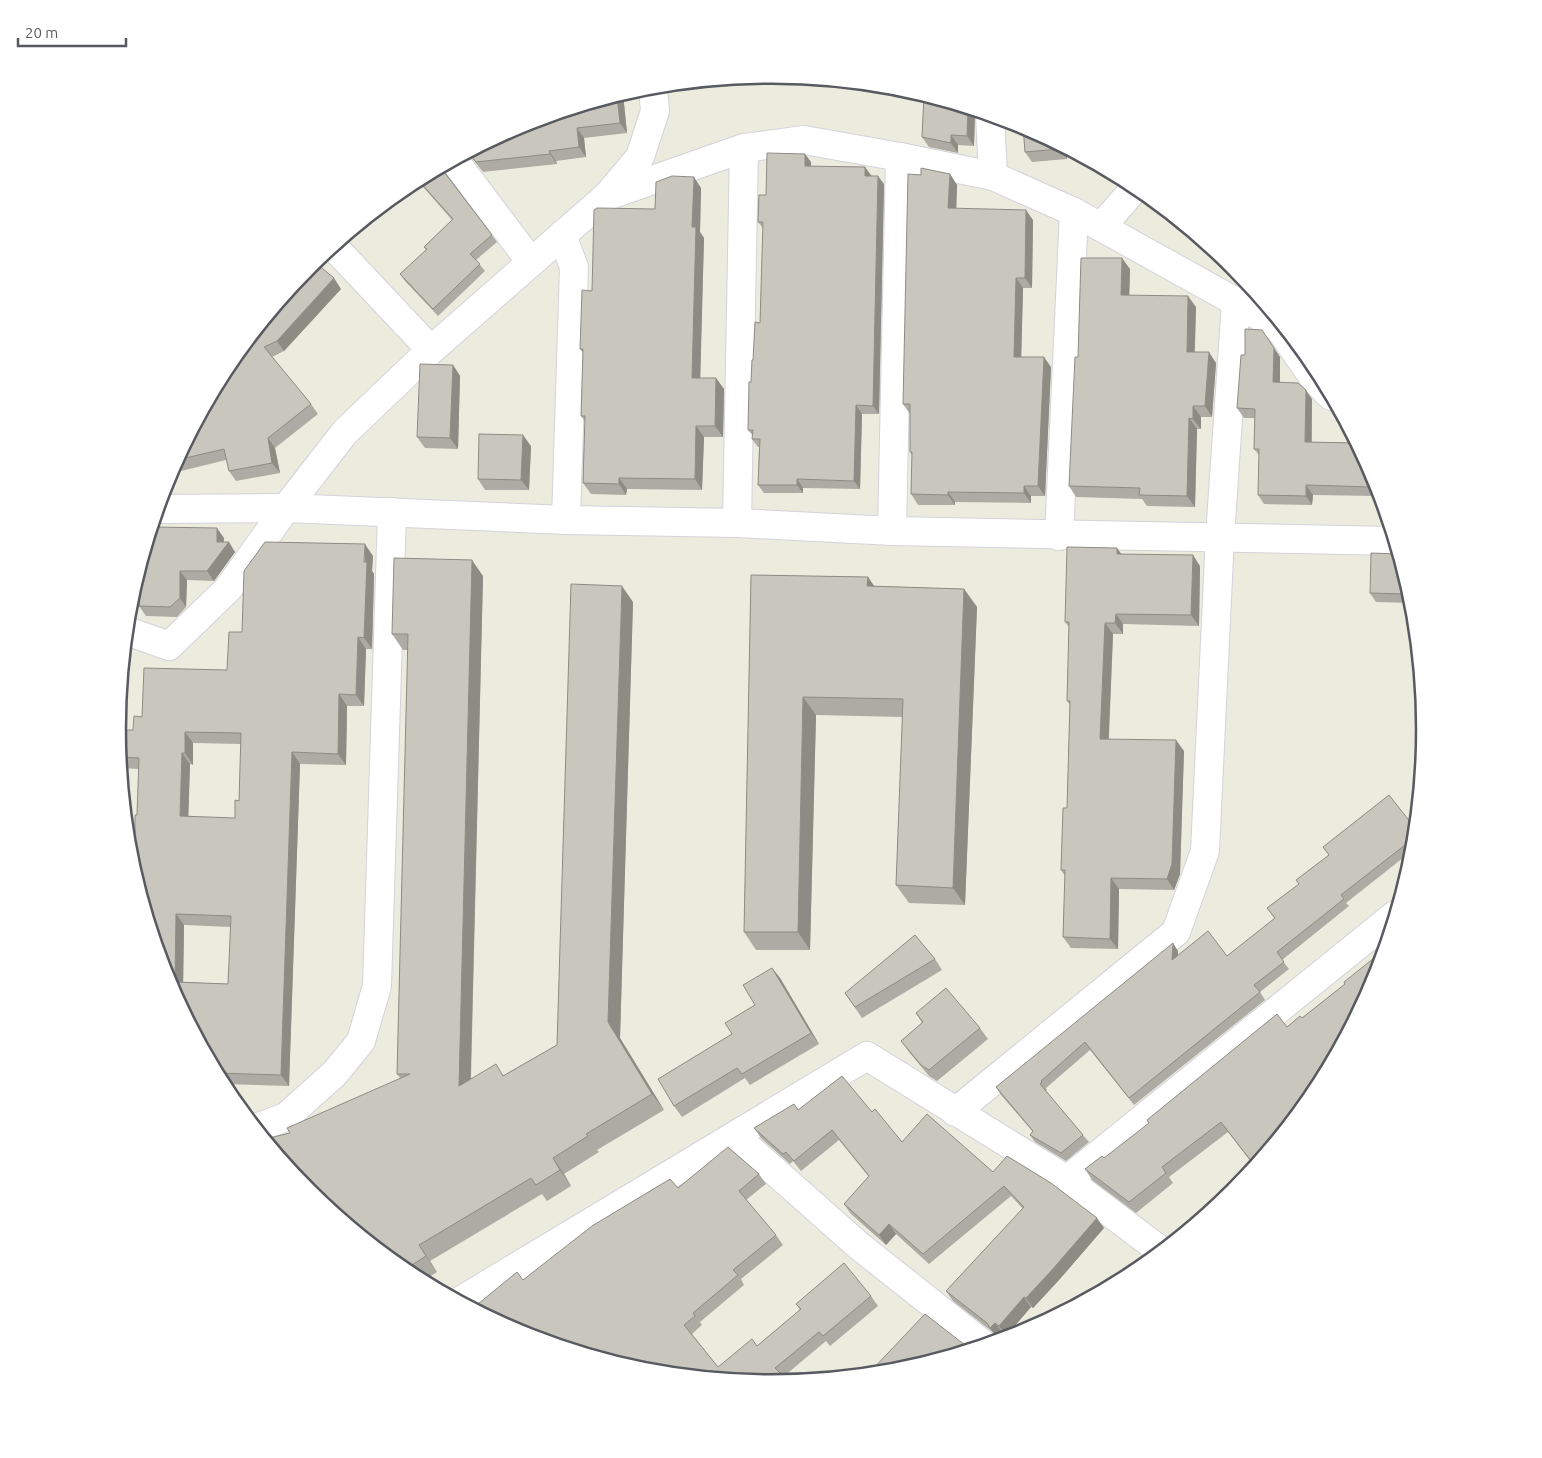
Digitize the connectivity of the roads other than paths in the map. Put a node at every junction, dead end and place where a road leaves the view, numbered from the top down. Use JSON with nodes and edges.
{"nodes":[{"id":1,"x":654,"y":95,"type":"edge"},
{"id":2,"x":990,"y":123,"type":"edge"},
{"id":3,"x":744,"y":148,"type":"junction"},
{"id":4,"x":900,"y":157,"type":"junction"},
{"id":5,"x":458,"y":165,"type":"edge"},
{"id":6,"x":992,"y":176,"type":"junction"},
{"id":7,"x":1131,"y":193,"type":"edge"},
{"id":8,"x":607,"y":196,"type":"junction"},
{"id":9,"x":1074,"y":212,"type":"junction"},
{"id":10,"x":1101,"y":227,"type":"junction"},
{"id":11,"x":562,"y":236,"type":"junction"},
{"id":12,"x":338,"y":251,"type":"edge"},
{"id":13,"x":531,"y":262,"type":"junction"},
{"id":14,"x":1236,"y":302,"type":"junction"},
{"id":15,"x":1273,"y":325,"type":"edge"},
{"id":16,"x":431,"y":350,"type":"junction"},
{"id":17,"x":286,"y":508,"type":"junction"},
{"id":18,"x":165,"y":509,"type":"edge"},
{"id":19,"x":392,"y":512,"type":"junction"},
{"id":20,"x":566,"y":520,"type":"junction"},
{"id":21,"x":737,"y":522,"type":"junction"},
{"id":22,"x":892,"y":531,"type":"junction"},
{"id":23,"x":1059,"y":536,"type":"junction"},
{"id":24,"x":1220,"y":536,"type":"junction"},
{"id":25,"x":1388,"y":541,"type":"edge"},
{"id":26,"x":133,"y":633,"type":"edge"},
{"id":27,"x":1386,"y":922,"type":"edge"},
{"id":28,"x":956,"y":1112,"type":"junction"},
{"id":29,"x":262,"y":1126,"type":"edge"},
{"id":30,"x":735,"y":1136,"type":"junction"},
{"id":31,"x":1066,"y":1180,"type":"junction"},
{"id":32,"x":1156,"y":1247,"type":"edge"},
{"id":33,"x":466,"y":1297,"type":"edge"},
{"id":34,"x":978,"y":1340,"type":"edge"}],
"edges":[{"from":1,"to":8,"type":"street"},
{"from":2,"to":6,"type":"street"},
{"from":3,"to":4,"type":"street"},
{"from":3,"to":8,"type":"street"},
{"from":3,"to":21,"type":"street"},
{"from":4,"to":6,"type":"street"},
{"from":4,"to":22,"type":"street"},
{"from":5,"to":13,"type":"street"},
{"from":6,"to":9,"type":"street"},
{"from":7,"to":10,"type":"street"},
{"from":8,"to":11,"type":"street"},
{"from":9,"to":10,"type":"street"},
{"from":9,"to":23,"type":"street"},
{"from":10,"to":14,"type":"street"},
{"from":11,"to":13,"type":"street"},
{"from":11,"to":20,"type":"street"},
{"from":12,"to":16,"type":"street"},
{"from":13,"to":16,"type":"street"},
{"from":14,"to":15,"type":"street"},
{"from":14,"to":24,"type":"street"},
{"from":16,"to":17,"type":"street"},
{"from":17,"to":18,"type":"street"},
{"from":17,"to":19,"type":"street"},
{"from":17,"to":26,"type":"street"},
{"from":19,"to":20,"type":"street"},
{"from":19,"to":29,"type":"street"},
{"from":20,"to":21,"type":"street"},
{"from":21,"to":22,"type":"street"},
{"from":22,"to":23,"type":"street"},
{"from":23,"to":24,"type":"street"},
{"from":24,"to":25,"type":"street"},
{"from":24,"to":28,"type":"street"},
{"from":27,"to":31,"type":"street"},
{"from":28,"to":30,"type":"street"},
{"from":28,"to":31,"type":"street"},
{"from":30,"to":33,"type":"street"},
{"from":30,"to":34,"type":"street"},
{"from":31,"to":32,"type":"street"}]}
